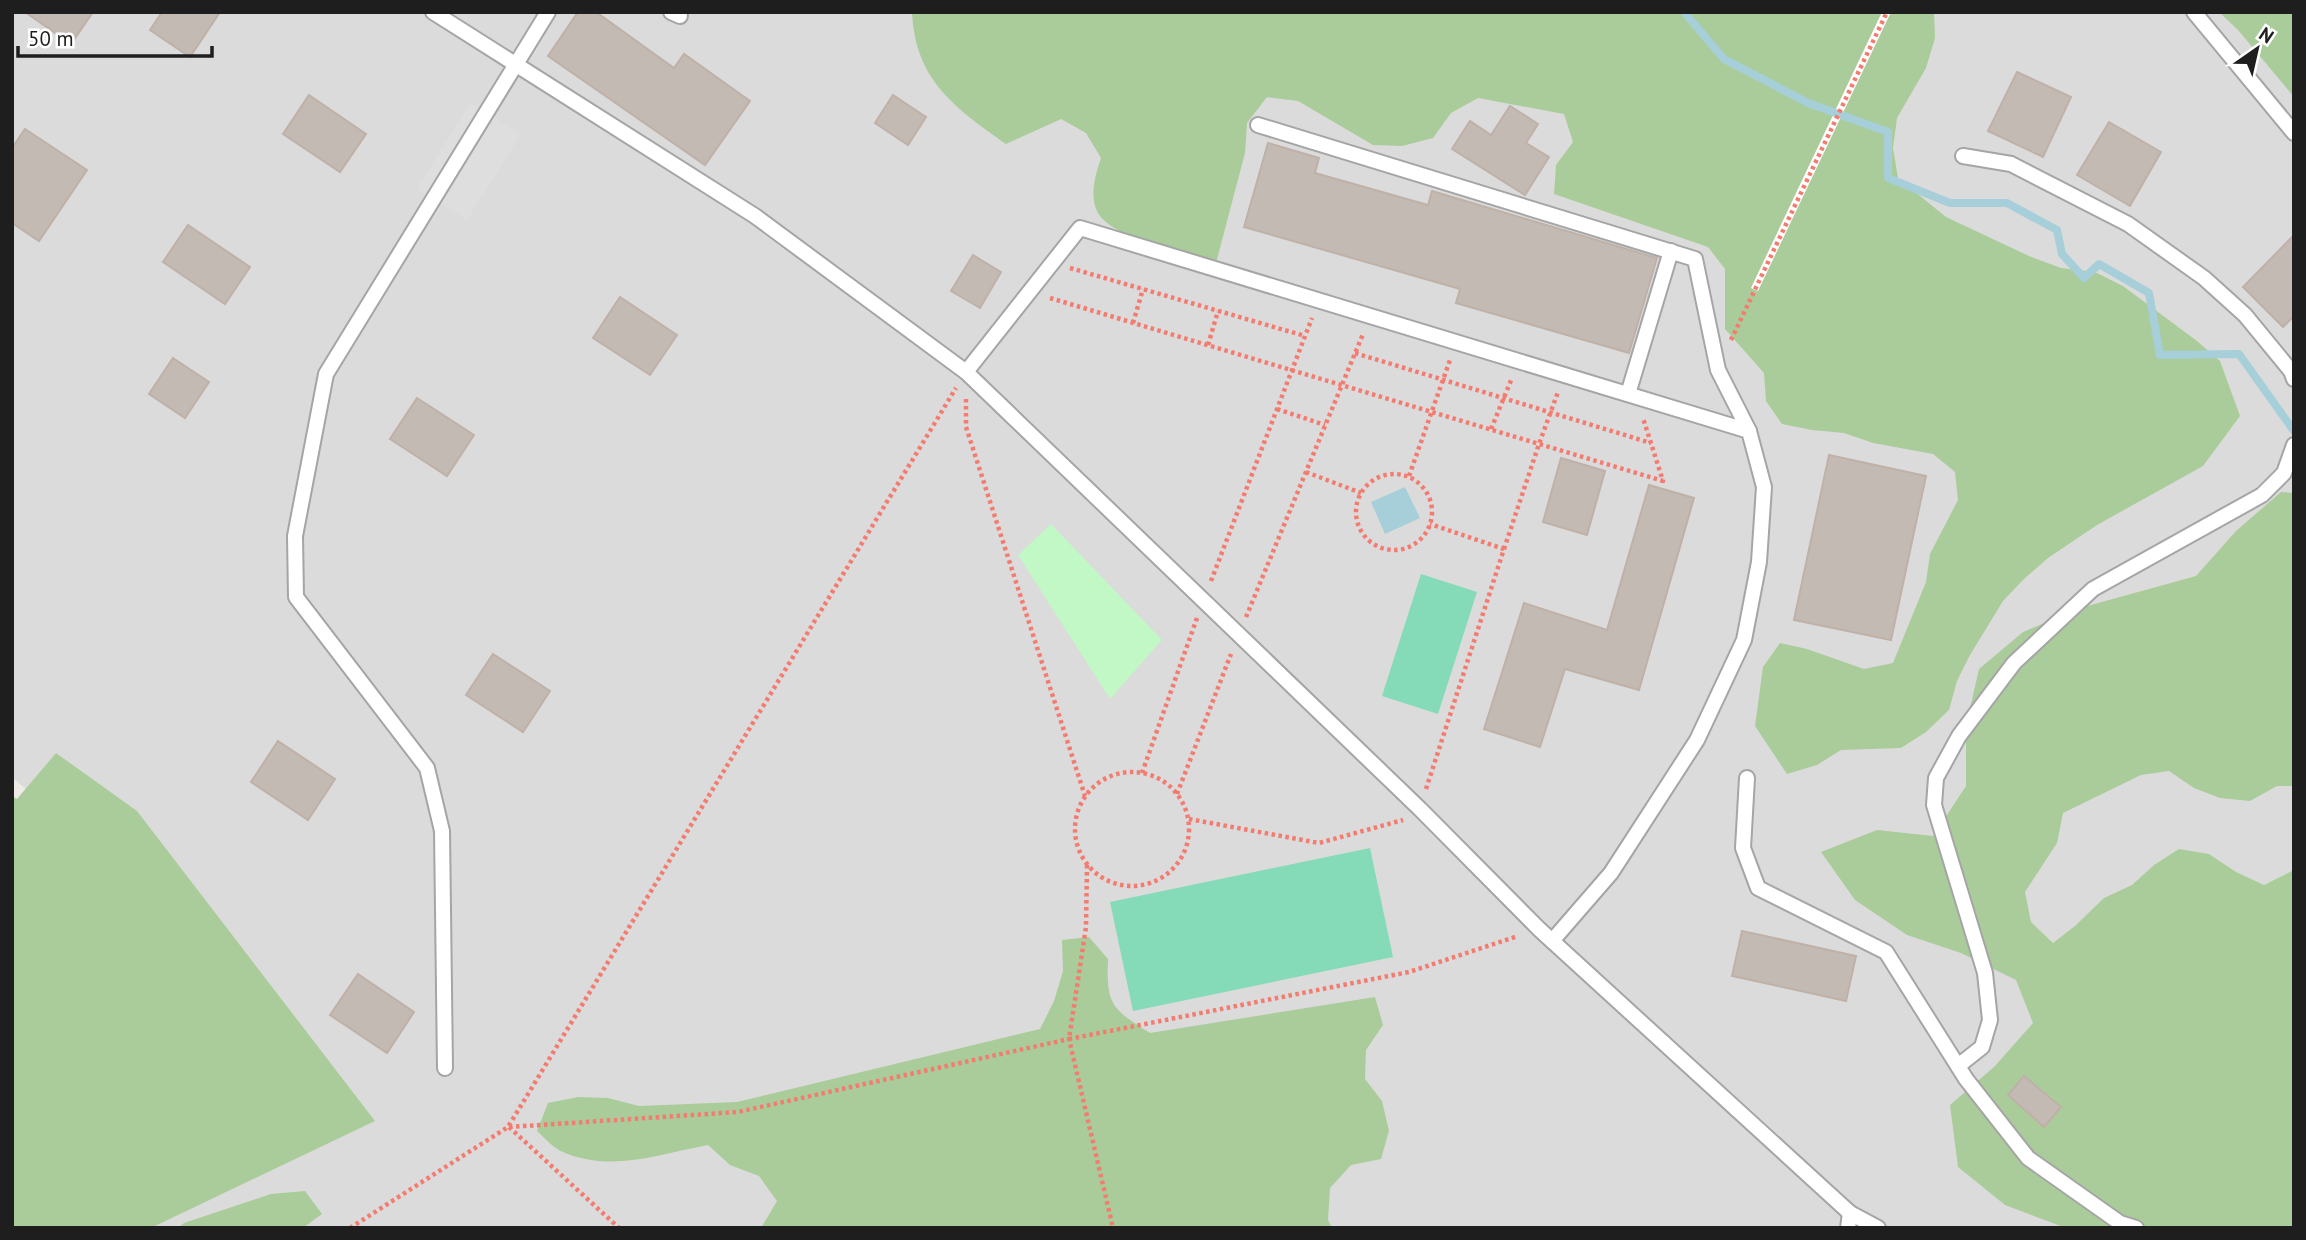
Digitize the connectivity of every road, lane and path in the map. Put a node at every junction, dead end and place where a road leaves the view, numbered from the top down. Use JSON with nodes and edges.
{"nodes":[{"id":1,"x":433,"y":12,"type":"edge"},
{"id":2,"x":548,"y":12,"type":"edge"},
{"id":3,"x":1886,"y":12,"type":"edge"},
{"id":4,"x":2193,"y":12,"type":"edge"},
{"id":5,"x":516,"y":64,"type":"junction"},
{"id":6,"x":1258,"y":125,"type":"dead end"},
{"id":7,"x":2294,"y":133,"type":"edge"},
{"id":8,"x":1963,"y":156,"type":"dead end"},
{"id":9,"x":1671,"y":251,"type":"junction"},
{"id":10,"x":1052,"y":263,"type":"junction"},
{"id":11,"x":1143,"y":289,"type":"junction"},
{"id":12,"x":1029,"y":292,"type":"junction"},
{"id":13,"x":1319,"y":301,"type":"junction"},
{"id":14,"x":1218,"y":311,"type":"junction"},
{"id":15,"x":1370,"y":316,"type":"junction"},
{"id":16,"x":1133,"y":323,"type":"junction"},
{"id":17,"x":1305,"y":336,"type":"junction"},
{"id":18,"x":1457,"y":342,"type":"junction"},
{"id":19,"x":1209,"y":345,"type":"junction"},
{"id":20,"x":1355,"y":353,"type":"junction"},
{"id":21,"x":1518,"y":361,"type":"junction"},
{"id":22,"x":1292,"y":370,"type":"junction"},
{"id":23,"x":1718,"y":370,"type":"junction"},
{"id":24,"x":965,"y":372,"type":"junction"},
{"id":25,"x":1565,"y":375,"type":"junction"},
{"id":26,"x":2294,"y":379,"type":"edge"},
{"id":27,"x":1443,"y":380,"type":"junction"},
{"id":28,"x":1342,"y":385,"type":"junction"},
{"id":29,"x":1632,"y":396,"type":"junction"},
{"id":30,"x":1504,"y":398,"type":"junction"},
{"id":31,"x":1277,"y":409,"type":"junction"},
{"id":32,"x":1432,"y":412,"type":"junction"},
{"id":33,"x":1550,"y":412,"type":"junction"},
{"id":34,"x":1325,"y":425,"type":"junction"},
{"id":35,"x":1491,"y":429,"type":"junction"},
{"id":36,"x":1749,"y":431,"type":"junction"},
{"id":37,"x":1651,"y":443,"type":"junction"},
{"id":38,"x":1539,"y":444,"type":"junction"},
{"id":39,"x":2294,"y":445,"type":"edge"},
{"id":40,"x":1306,"y":472,"type":"junction"},
{"id":41,"x":1409,"y":476,"type":"junction"},
{"id":42,"x":1361,"y":493,"type":"junction"},
{"id":43,"x":1430,"y":524,"type":"junction"},
{"id":44,"x":1504,"y":549,"type":"junction"},
{"id":45,"x":1204,"y":601,"type":"junction"},
{"id":46,"x":1239,"y":634,"type":"junction"},
{"id":47,"x":1142,"y":773,"type":"junction"},
{"id":48,"x":1746,"y":778,"type":"dead end"},
{"id":49,"x":1177,"y":794,"type":"junction"},
{"id":50,"x":1085,"y":796,"type":"junction"},
{"id":51,"x":1420,"y":809,"type":"junction"},
{"id":52,"x":1189,"y":819,"type":"junction"},
{"id":53,"x":1087,"y":865,"type":"junction"},
{"id":54,"x":1539,"y":929,"type":"junction"},
{"id":55,"x":1552,"y":941,"type":"junction"},
{"id":56,"x":1069,"y":1039,"type":"junction"},
{"id":57,"x":1958,"y":1066,"type":"junction"},
{"id":58,"x":445,"y":1068,"type":"dead end"},
{"id":59,"x":508,"y":1127,"type":"junction"},
{"id":60,"x":1850,"y":1213,"type":"junction"},
{"id":61,"x":350,"y":1228,"type":"edge"},
{"id":62,"x":619,"y":1228,"type":"edge"},
{"id":63,"x":1113,"y":1228,"type":"edge"},
{"id":64,"x":1848,"y":1228,"type":"edge"},
{"id":65,"x":1878,"y":1228,"type":"edge"},
{"id":66,"x":2136,"y":1228,"type":"edge"}],
"edges":[{"from":1,"to":5,"type":"lane"},
{"from":2,"to":5,"type":"lane"},
{"from":3,"to":23,"type":"path"},
{"from":4,"to":7,"type":"lane"},
{"from":5,"to":24,"type":"lane"},
{"from":5,"to":58,"type":"lane"},
{"from":6,"to":9,"type":"lane"},
{"from":8,"to":26,"type":"lane"},
{"from":9,"to":23,"type":"lane"},
{"from":9,"to":29,"type":"lane"},
{"from":10,"to":11,"type":"path"},
{"from":10,"to":12,"type":"lane"},
{"from":10,"to":13,"type":"lane"},
{"from":11,"to":14,"type":"path"},
{"from":11,"to":16,"type":"path"},
{"from":12,"to":16,"type":"path"},
{"from":12,"to":24,"type":"lane"},
{"from":13,"to":15,"type":"lane"},
{"from":13,"to":17,"type":"path"},
{"from":14,"to":17,"type":"path"},
{"from":14,"to":19,"type":"path"},
{"from":15,"to":18,"type":"lane"},
{"from":15,"to":20,"type":"path"},
{"from":16,"to":19,"type":"path"},
{"from":17,"to":22,"type":"path"},
{"from":18,"to":21,"type":"lane"},
{"from":18,"to":27,"type":"path"},
{"from":19,"to":22,"type":"path"},
{"from":20,"to":27,"type":"path"},
{"from":20,"to":28,"type":"path"},
{"from":21,"to":25,"type":"lane"},
{"from":21,"to":30,"type":"path"},
{"from":22,"to":28,"type":"path"},
{"from":22,"to":31,"type":"path"},
{"from":23,"to":36,"type":"lane"},
{"from":24,"to":45,"type":"lane"},
{"from":24,"to":50,"type":"path"},
{"from":24,"to":59,"type":"path"},
{"from":25,"to":29,"type":"lane"},
{"from":25,"to":33,"type":"path"},
{"from":27,"to":30,"type":"path"},
{"from":27,"to":32,"type":"path"},
{"from":28,"to":32,"type":"path"},
{"from":28,"to":34,"type":"path"},
{"from":29,"to":36,"type":"lane"},
{"from":29,"to":37,"type":"path"},
{"from":30,"to":33,"type":"path"},
{"from":30,"to":35,"type":"path"},
{"from":31,"to":34,"type":"path"},
{"from":31,"to":45,"type":"path"},
{"from":32,"to":35,"type":"path"},
{"from":32,"to":41,"type":"path"},
{"from":33,"to":37,"type":"path"},
{"from":33,"to":38,"type":"path"},
{"from":34,"to":40,"type":"path"},
{"from":35,"to":38,"type":"path"},
{"from":36,"to":55,"type":"lane"},
{"from":37,"to":38,"type":"path"},
{"from":38,"to":44,"type":"path"},
{"from":39,"to":57,"type":"lane"},
{"from":40,"to":42,"type":"path"},
{"from":40,"to":46,"type":"path"},
{"from":41,"to":42,"type":"path"},
{"from":41,"to":43,"type":"path"},
{"from":42,"to":43,"type":"path"},
{"from":43,"to":44,"type":"path"},
{"from":44,"to":51,"type":"path"},
{"from":45,"to":46,"type":"lane"},
{"from":45,"to":47,"type":"path"},
{"from":46,"to":49,"type":"path"},
{"from":46,"to":51,"type":"lane"},
{"from":47,"to":49,"type":"path"},
{"from":47,"to":50,"type":"path"},
{"from":48,"to":57,"type":"lane"},
{"from":49,"to":52,"type":"path"},
{"from":50,"to":53,"type":"path"},
{"from":51,"to":52,"type":"path"},
{"from":51,"to":54,"type":"lane"},
{"from":52,"to":53,"type":"path"},
{"from":53,"to":56,"type":"path"},
{"from":54,"to":55,"type":"lane"},
{"from":54,"to":56,"type":"path"},
{"from":55,"to":60,"type":"lane"},
{"from":56,"to":59,"type":"path"},
{"from":56,"to":63,"type":"path"},
{"from":57,"to":66,"type":"lane"},
{"from":59,"to":61,"type":"path"},
{"from":59,"to":62,"type":"path"},
{"from":60,"to":64,"type":"lane"},
{"from":60,"to":65,"type":"lane"}]}
